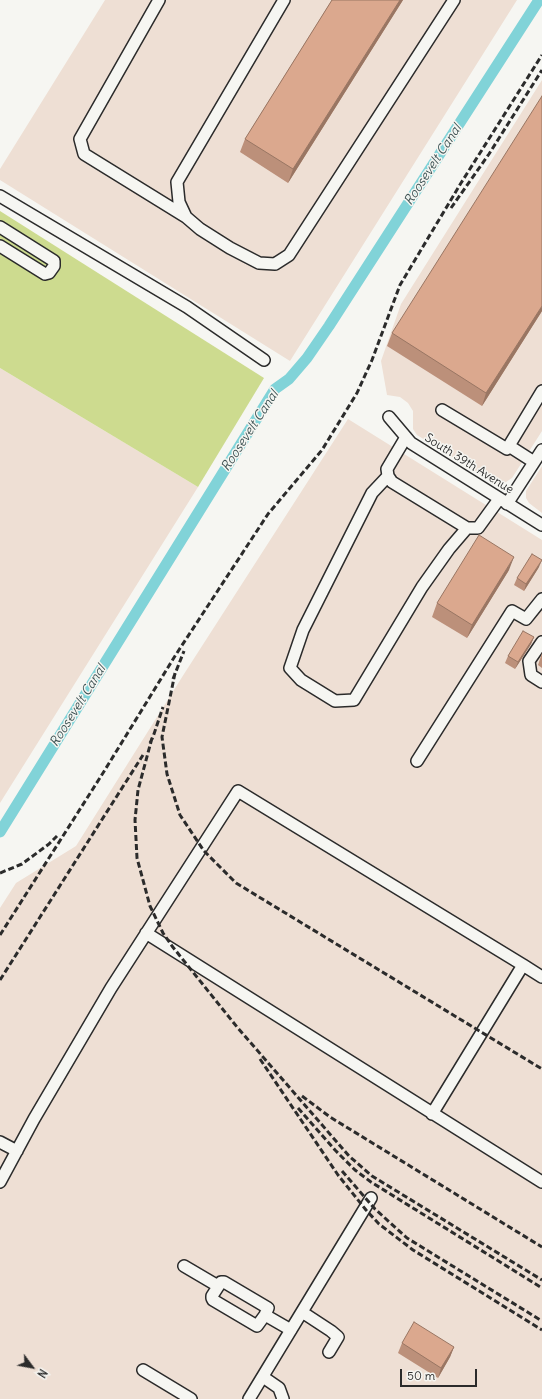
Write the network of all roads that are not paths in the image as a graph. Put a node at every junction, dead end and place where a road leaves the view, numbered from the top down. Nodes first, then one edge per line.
1 (159, 0) edge
2 (284, 0) edge
3 (454, 0) edge
4 (0, 196) edge
5 (186, 217) junction
6 (0, 227) edge
7 (0, 246) edge
8 (264, 360) dead end
9 (542, 391) edge
10 (442, 410) dead end
11 (389, 417) dead end
12 (406, 437) junction
13 (509, 446) junction
14 (542, 450) edge
15 (534, 462) junction
16 (388, 476) junction
17 (503, 501) junction
18 (542, 525) edge
19 (467, 528) junction
20 (542, 599) edge
21 (542, 642) edge
22 (542, 682) edge
23 (417, 761) dead end
24 (146, 933) junction
25 (523, 965) junction
26 (542, 977) edge
27 (432, 1114) junction
28 (0, 1142) edge
29 (17, 1151) junction
30 (0, 1182) edge
31 (542, 1182) edge
32 (371, 1198) dead end
33 (184, 1266) dead end
34 (218, 1286) junction
35 (302, 1312) junction
36 (265, 1315) junction
37 (291, 1330) junction
38 (329, 1352) dead end
39 (143, 1370) dead end
40 (263, 1377) junction
41 (191, 1399) edge
42 (249, 1399) edge
43 (283, 1399) edge

1 - 5 street
2 - 5 street
3 - 5 street
4 - 8 street
6 - 7 street
9 - 13 street
10 - 13 street
11 - 12 street, South 39th Avenue
12 - 16 street
12 - 17 street, South 39th Avenue
13 - 15 street
14 - 15 street
15 - 17 street
16 - 19 street
16 - 19 street
17 - 18 street, South 39th Avenue
17 - 19 street
20 - 23 street
21 - 22 street
24 - 25 street
24 - 27 street
24 - 29 street
25 - 26 street
25 - 27 street
27 - 31 street
28 - 29 street
29 - 30 street
32 - 35 street
33 - 34 street
34 - 36 street
34 - 36 street
35 - 37 street
35 - 38 street
36 - 37 street
37 - 40 street
39 - 41 street
40 - 42 street
40 - 43 street

